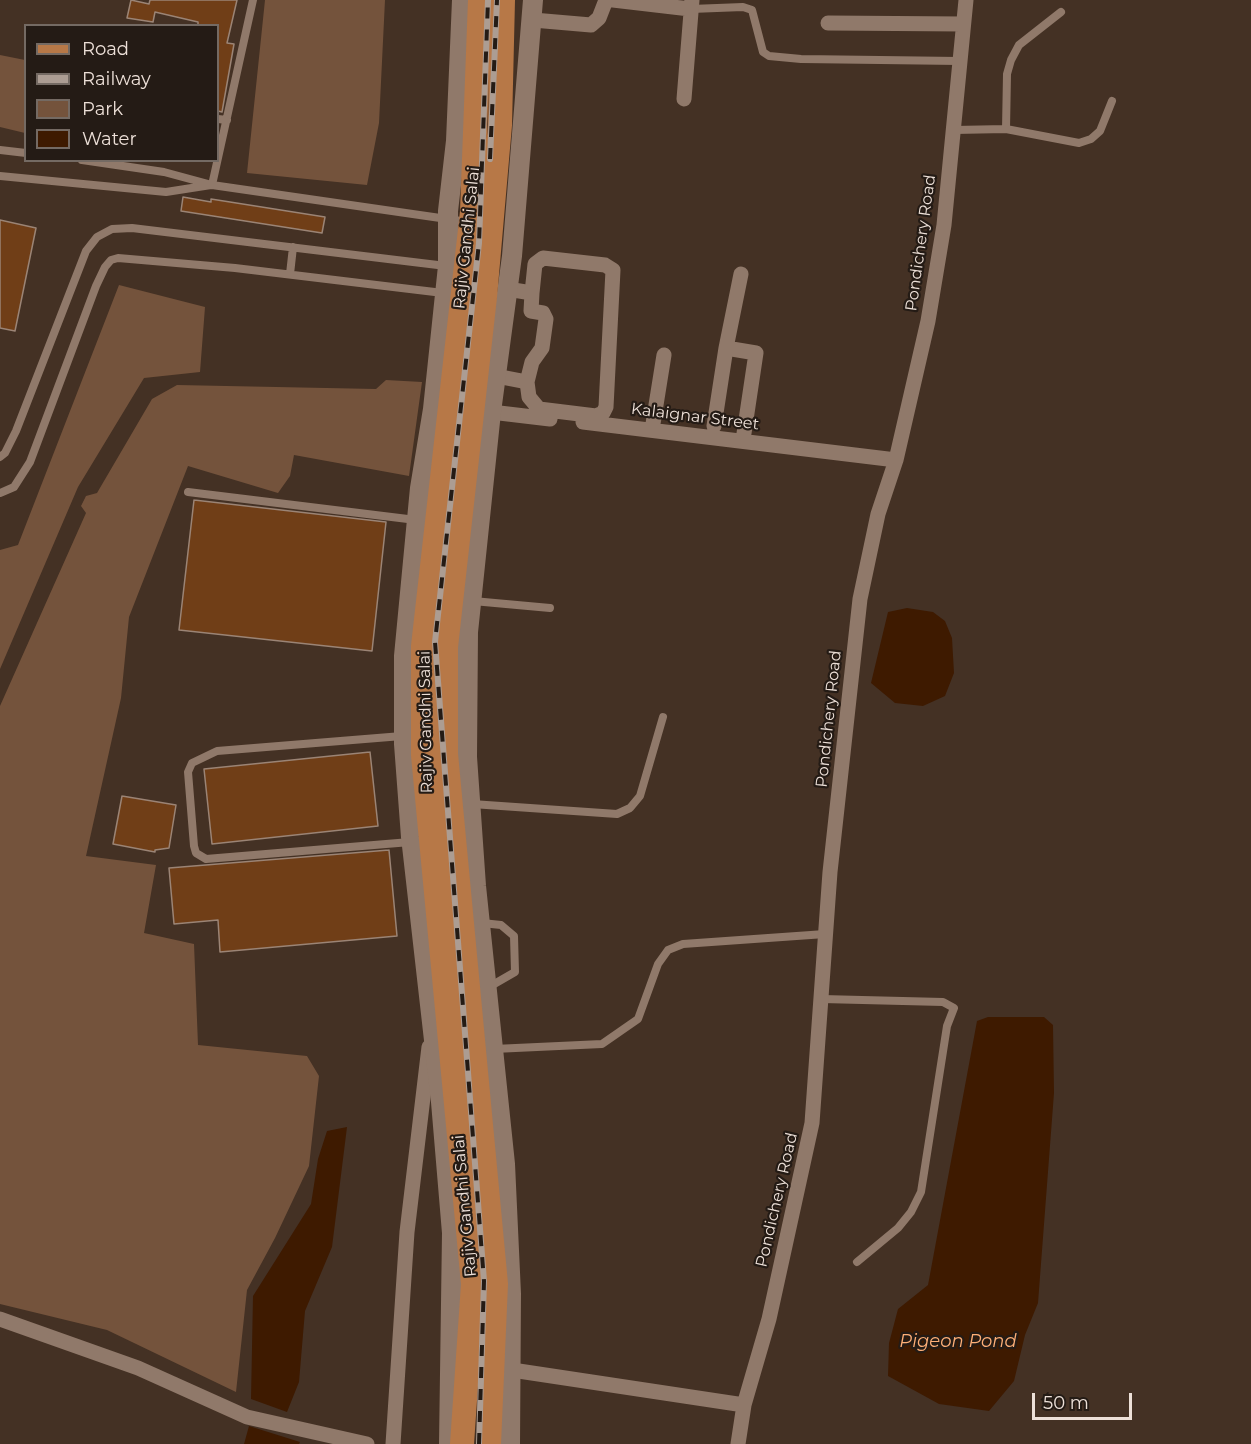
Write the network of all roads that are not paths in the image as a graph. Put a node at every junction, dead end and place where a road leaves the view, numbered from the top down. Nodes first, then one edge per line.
1 (253, 0) edge
2 (462, 0) edge
3 (480, 0) edge
4 (503, 0) edge
5 (532, 0) edge
6 (606, 0) edge
7 (614, 0) edge
8 (966, 0) edge
9 (691, 4) edge
10 (1061, 12) dead end
11 (533, 20) junction
12 (828, 23) dead end
13 (963, 24) junction
14 (959, 61) junction
15 (684, 99) dead end
16 (1112, 101) dead end
17 (219, 118) edge
18 (227, 120) junction
19 (1006, 129) junction
20 (954, 130) junction
21 (0, 150) edge
22 (24, 153) edge
23 (219, 155) edge
24 (110, 162) edge
25 (217, 162) edge
26 (138, 164) edge
27 (0, 176) edge
28 (212, 185) junction
29 (460, 221) junction
30 (293, 247) junction
31 (467, 268) junction
32 (290, 274) junction
33 (741, 274) dead end
34 (507, 290) junction
35 (532, 293) junction
36 (464, 295) junction
37 (726, 348) junction
38 (467, 352) junction
39 (664, 355) dead end
40 (495, 376) junction
41 (527, 382) junction
42 (491, 412) junction
43 (714, 426) dead end
44 (652, 430) junction
45 (743, 440) junction
46 (0, 457) edge
47 (896, 460) junction
48 (188, 492) dead end
49 (0, 493) edge
50 (417, 520) junction
51 (471, 601) junction
52 (550, 608) dead end
53 (663, 717) dead end
54 (404, 736) junction
55 (470, 803) junction
56 (411, 842) junction
57 (480, 923) junction
58 (825, 934) junction
59 (487, 988) junction
60 (822, 999) junction
61 (432, 1023) junction
62 (494, 1049) junction
63 (450, 1122) junction
64 (856, 1262) dead end
65 (0, 1319) edge
66 (512, 1370) junction
67 (744, 1405) junction
68 (367, 1444) edge
69 (393, 1444) edge
70 (449, 1444) edge
71 (462, 1444) edge
72 (489, 1444) edge
73 (510, 1444) edge
74 (738, 1444) edge

1 - 18 lane
2 - 29 street
3 - 29 main road, Rajiv Gandhi Salai
4 - 31 main road, Rajiv Gandhi Salai
5 - 11 street
6 - 11 street
7 - 9 street
8 - 13 street, Pondichery Road
9 - 14 lane
9 - 15 street
10 - 19 lane
11 - 34 street
12 - 13 street
13 - 14 street, Pondichery Road
14 - 20 street, Pondichery Road
16 - 19 lane
17 - 18 lane
18 - 23 lane
19 - 20 lane
20 - 47 street, Pondichery Road
21 - 22 lane
24 - 26 lane
25 - 28 lane
26 - 28 lane
27 - 28 lane
28 - 29 lane
29 - 31 main road, Rajiv Gandhi Salai
30 - 31 lane
30 - 32 lane
30 - 46 lane
31 - 36 main road, Rajiv Gandhi Salai
31 - 36 street
32 - 36 lane
32 - 49 lane
33 - 37 street
34 - 35 street
34 - 40 street
35 - 41 street
35 - 41 street
36 - 38 main road, Rajiv Gandhi Salai
36 - 50 street
37 - 43 street
37 - 45 street
38 - 63 main road, Rajiv Gandhi Salai
38 - 72 main road, Rajiv Gandhi Salai
39 - 44 street
40 - 41 street
40 - 42 street
42 - 44 street, Kalaignar Street
42 - 51 street
44 - 45 street, Kalaignar Street
45 - 47 street, Kalaignar Street
47 - 58 street, Pondichery Road
48 - 50 lane
50 - 54 street
51 - 52 lane
51 - 55 street
53 - 55 lane
54 - 56 street
54 - 56 lane
55 - 57 street
56 - 61 street
57 - 59 street
57 - 59 lane
58 - 60 street, Pondichery Road
58 - 62 lane
59 - 62 street
60 - 64 lane
60 - 67 street, Pondichery Road
61 - 63 street
61 - 69 street
62 - 66 street
63 - 70 street
63 - 71 main road, Rajiv Gandhi Salai
65 - 68 street
66 - 67 street
66 - 73 street
67 - 74 street, Pondichery Road

